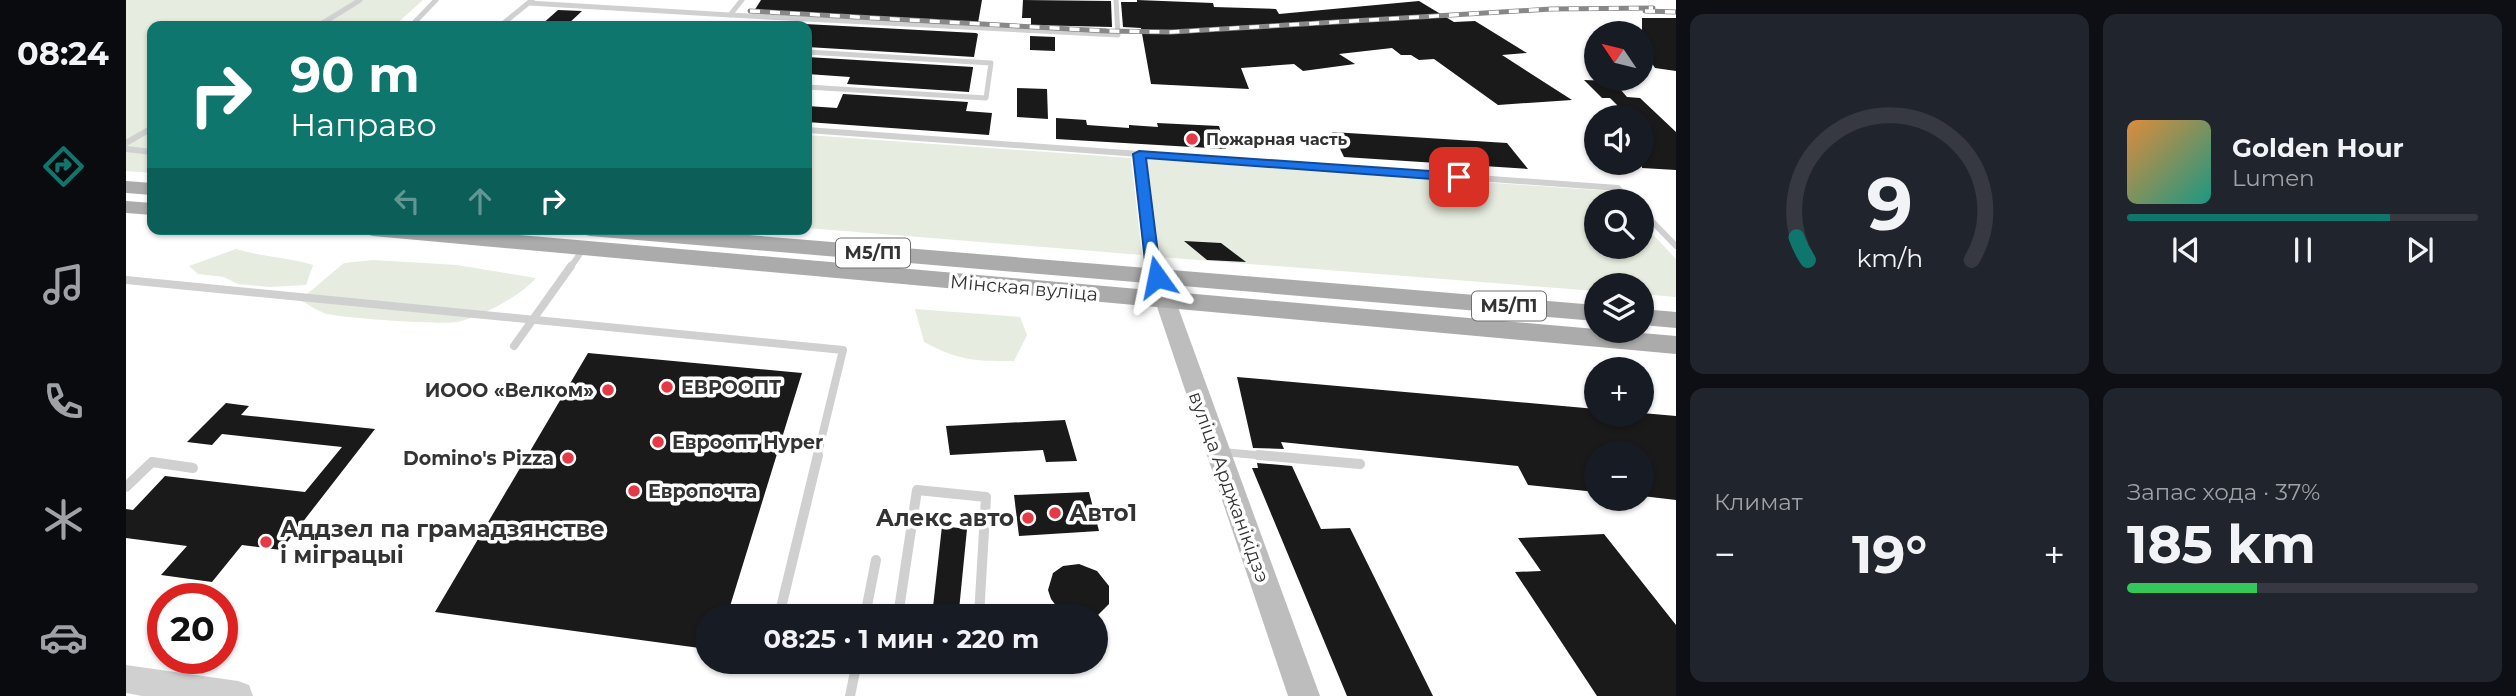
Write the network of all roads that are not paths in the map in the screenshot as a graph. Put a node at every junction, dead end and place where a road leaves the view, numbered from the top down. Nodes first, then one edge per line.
1 (360, 0) edge
2 (436, 0) edge
3 (742, 0) edge
4 (1116, 0) edge
5 (530, 1) edge
6 (730, 15) junction
7 (326, 21) edge
8 (416, 21) edge
9 (505, 21) edge
10 (812, 52) edge
11 (812, 87) edge
12 (812, 130) edge
13 (147, 131) edge
14 (126, 143) edge
15 (126, 149) edge
16 (147, 151) edge
17 (1139, 154) junction
18 (126, 187) edge
19 (147, 189) edge
20 (1619, 189) edge
21 (126, 206) edge
22 (147, 208) edge
23 (1654, 223) edge
24 (598, 235) edge
25 (1676, 246) edge
26 (126, 281) edge
27 (1160, 289) junction
28 (1584, 312) edge
29 (1654, 318) edge
30 (532, 320) junction
31 (1676, 320) edge
32 (1676, 345) edge
33 (514, 346) dead end
34 (1216, 451) junction
35 (1360, 464) dead end
36 (193, 468) dead end
37 (126, 487) edge
38 (876, 560) dead end
39 (782, 604) edge
40 (867, 604) edge
41 (900, 604) edge
42 (980, 604) edge
43 (855, 674) edge
44 (126, 679) edge
45 (238, 696) edge
46 (850, 696) edge
47 (1304, 696) edge

1 - 7 lane
2 - 8 lane
3 - 6 lane
4 - 6 lane
5 - 6 lane
5 - 9 lane
10 - 11 lane
12 - 17 lane
13 - 14 lane
15 - 16 lane
17 - 20 lane
17 - 27 lane
18 - 19 main road
21 - 22 main road
23 - 25 lane
24 - 27 main road, Мінская вуліца / М5/П1
24 - 30 lane
26 - 30 lane
27 - 28 main road, Мінская вуліца / М5/П1
27 - 32 main road, Мінская вуліца / М5/П1
27 - 34 main road, вуліца Арджанікідзэ
29 - 31 main road
30 - 33 lane
30 - 39 lane
34 - 35 lane
34 - 47 main road, вуліца Арджанікідзэ
36 - 37 lane
38 - 40 lane
41 - 42 lane
43 - 46 lane
44 - 45 street

